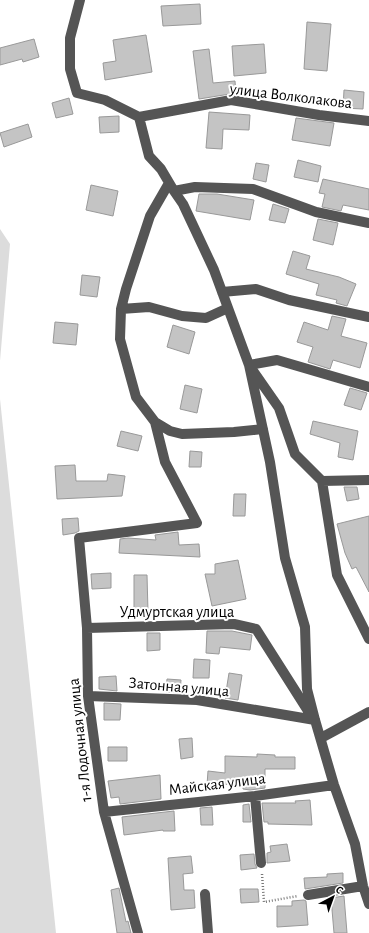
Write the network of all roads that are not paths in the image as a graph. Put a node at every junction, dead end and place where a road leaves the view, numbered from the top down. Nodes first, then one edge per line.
1 (80, 0) edge
2 (139, 117) junction
3 (369, 121) edge
4 (171, 187) junction
5 (369, 223) edge
6 (222, 292) junction
7 (228, 308) junction
8 (121, 309) junction
9 (369, 317) edge
10 (249, 365) junction
11 (369, 387) edge
12 (155, 422) junction
13 (263, 429) junction
14 (369, 480) edge
15 (322, 481) junction
16 (87, 628) junction
17 (369, 639) edge
18 (88, 696) junction
19 (369, 712) edge
20 (314, 720) junction
21 (320, 738) junction
22 (334, 785) junction
23 (256, 796) junction
24 (104, 812) junction
25 (261, 863) road end
26 (364, 886) junction
27 (205, 894) dead end
28 (308, 895) road end
29 (369, 904) edge
30 (138, 933) edge
31 (208, 933) edge

1 - 2 street
2 - 3 street, улица Волколакова
2 - 4 street
4 - 5 street
4 - 6 street
4 - 8 street
6 - 7 street
6 - 9 street
7 - 8 street
7 - 10 street
8 - 12 street
10 - 11 street
10 - 13 street
10 - 15 street
12 - 13 street
12 - 16 street, 1-я Лодочная улица
13 - 20 street
14 - 15 street
15 - 17 street
16 - 18 street, 1-я Лодочная улица
16 - 20 street, Удмуртская улица
18 - 20 street, Затонная улица
18 - 24 street, 1-я Лодочная улица
19 - 21 street
20 - 21 street
21 - 22 street
22 - 23 street, Майская улица
22 - 26 street
23 - 24 street, Майская улица
23 - 25 street
24 - 30 street, 1-я Лодочная улица
26 - 28 street
26 - 29 street
27 - 31 street

